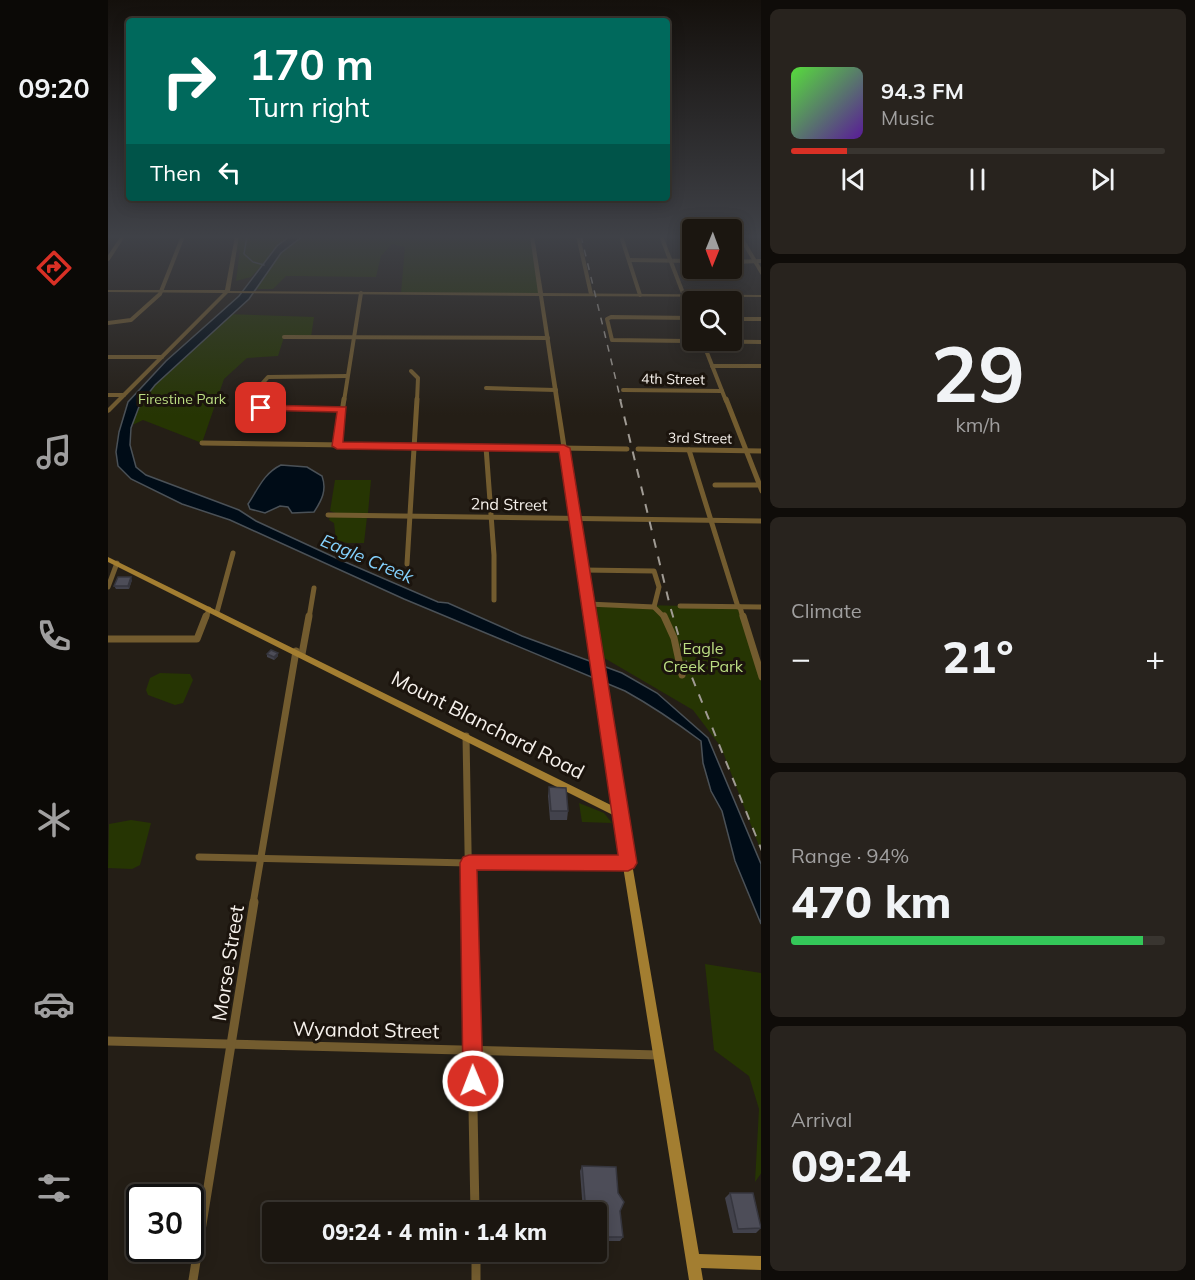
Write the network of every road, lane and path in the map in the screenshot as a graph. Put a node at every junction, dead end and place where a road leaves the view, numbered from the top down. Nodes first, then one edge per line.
1 (157, 296) edge
2 (222, 296) edge
3 (361, 296) edge
4 (541, 296) edge
5 (742, 296) edge
6 (761, 296) edge
7 (682, 319) edge
8 (742, 319) edge
9 (761, 319) edge
10 (108, 323) edge
11 (284, 337) dead end
12 (354, 337) junction
13 (548, 339) junction
14 (682, 341) edge
15 (742, 342) edge
16 (761, 342) edge
17 (706, 351) edge
18 (108, 357) edge
19 (162, 357) junction
20 (712, 366) junction
21 (761, 366) edge
22 (411, 371) dead end
23 (347, 376) junction
24 (486, 388) dead end
25 (556, 390) junction
26 (623, 390) dead end
27 (722, 391) junction
28 (108, 395) edge
29 (124, 395) junction
30 (342, 409) junction
31 (108, 411) edge
32 (202, 443) dead end
33 (337, 446) junction
34 (412, 446) junction
35 (486, 447) junction
36 (564, 448) junction
37 (627, 449) dead end
38 (638, 449) dead end
39 (689, 450) junction
40 (745, 451) junction
41 (761, 451) edge
42 (715, 485) dead end
43 (761, 487) edge
44 (328, 515) dead end
45 (409, 516) junction
46 (490, 516) junction
47 (575, 518) junction
48 (711, 520) junction
49 (761, 521) edge
50 (233, 553) dead end
51 (108, 558) edge
52 (117, 563) junction
53 (406, 564) dead end
54 (583, 570) junction
55 (108, 587) edge
56 (314, 588) dead end
57 (494, 600) dead end
58 (588, 604) junction
59 (680, 606) dead end
60 (654, 607) junction
61 (739, 607) junction
62 (761, 608) edge
63 (213, 610) junction
64 (108, 639) edge
65 (299, 653) junction
66 (761, 674) edge
67 (682, 675) dead end
68 (466, 736) junction
69 (620, 814) junction
70 (199, 857) dead end
71 (261, 860) junction
72 (469, 863) junction
73 (628, 863) junction
74 (108, 1041) edge
75 (232, 1045) junction
76 (473, 1050) junction
77 (660, 1054) junction
78 (476, 1202) edge
79 (693, 1261) junction
80 (476, 1262) edge
81 (761, 1263) edge
82 (193, 1280) edge
83 (476, 1280) edge
84 (696, 1280) edge

1 - 10 street
2 - 19 street
3 - 12 street
4 - 13 street
5 - 6 street
7 - 14 street
8 - 9 street
11 - 12 street
12 - 13 street
12 - 23 street
13 - 25 street
15 - 16 street
17 - 20 street
18 - 19 street
19 - 29 street
20 - 21 street
20 - 27 street
22 - 34 street
23 - 30 street
23 - 30 street
24 - 25 street
25 - 36 street
26 - 27 street, 4th Street
27 - 40 street
28 - 29 street
29 - 31 street
30 - 33 street
32 - 33 street
33 - 34 street
34 - 35 street
34 - 45 street
35 - 36 street
35 - 46 street
36 - 37 street
36 - 47 street
38 - 39 street, 3rd Street
39 - 40 street, 3rd Street
39 - 48 street
40 - 41 street, 3rd Street
40 - 43 street
42 - 43 street
44 - 45 street, 2nd Street
45 - 46 street, 2nd Street
45 - 53 street
46 - 47 street, 2nd Street
46 - 57 street
47 - 48 street, 2nd Street
47 - 54 street
48 - 49 street, 2nd Street
48 - 61 street
50 - 63 street
51 - 52 main road, Mount Blanchard Road
52 - 55 street
52 - 63 main road, Mount Blanchard Road
54 - 58 street
54 - 60 street
56 - 65 street, Morse Street
58 - 60 street
58 - 69 street
59 - 61 street
60 - 67 street
61 - 62 street
61 - 66 street
63 - 64 street
63 - 65 main road, Mount Blanchard Road
65 - 68 main road, Mount Blanchard Road
65 - 71 street, Morse Street
68 - 69 main road, Mount Blanchard Road
68 - 72 street
69 - 73 main road
70 - 71 street
71 - 72 street
71 - 75 street, Morse Street
72 - 73 street
72 - 76 street
73 - 77 main road
74 - 75 street, Wyandot Street
75 - 76 street, Wyandot Street
75 - 82 street, Morse Street
76 - 77 street, Wyandot Street
76 - 78 street
77 - 79 main road
79 - 81 main road
79 - 84 main road
80 - 83 street

